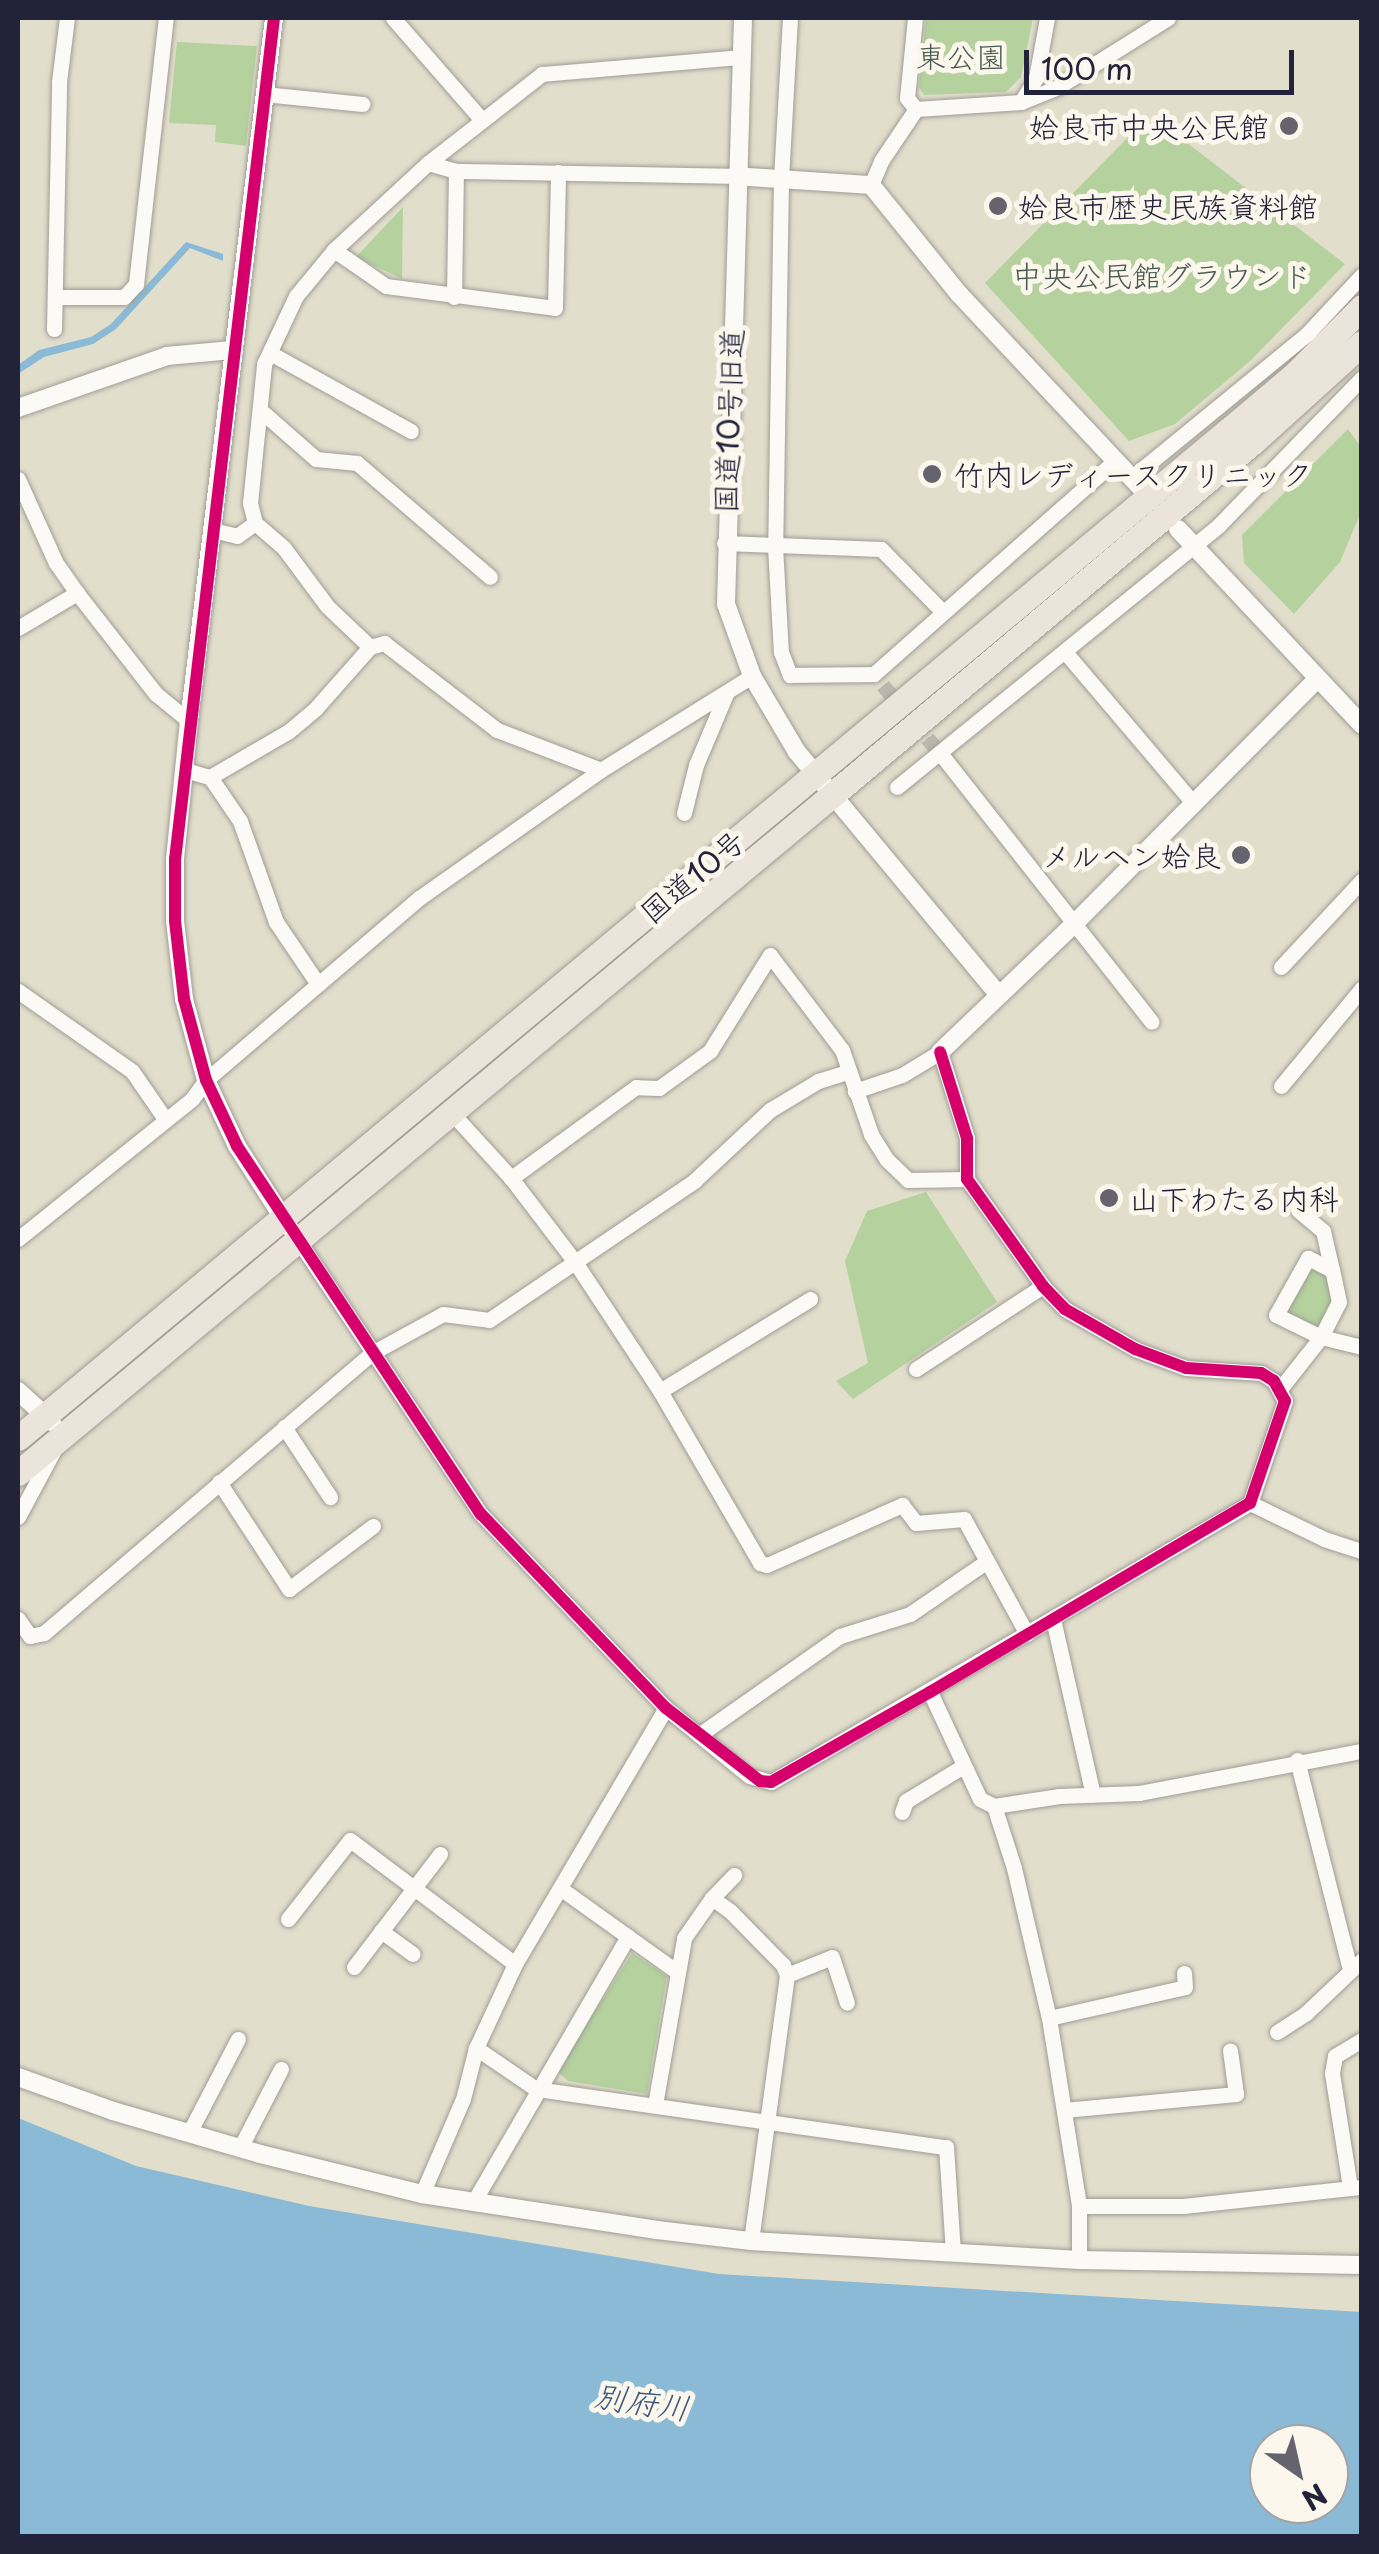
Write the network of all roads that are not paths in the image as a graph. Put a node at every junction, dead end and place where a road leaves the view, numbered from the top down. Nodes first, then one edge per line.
1 (68, 18) edge
2 (166, 18) edge
3 (274, 18) edge
4 (393, 18) edge
5 (742, 18) edge
6 (790, 18) edge
7 (915, 18) edge
8 (1047, 18) edge
9 (1168, 18) edge
10 (740, 57) junction
11 (264, 94) junction
12 (1022, 102) junction
13 (362, 104) dead end
14 (916, 109) junction
15 (482, 120) junction
16 (428, 164) junction
17 (456, 171) junction
18 (558, 172) junction
19 (735, 176) junction
20 (781, 178) junction
21 (870, 185) junction
22 (334, 250) junction
23 (1362, 275) edge
24 (55, 297) junction
25 (454, 297) junction
26 (1362, 307) edge
27 (54, 329) dead end
28 (1362, 343) edge
29 (232, 350) junction
30 (270, 353) junction
31 (1362, 378) edge
32 (18, 408) edge
33 (260, 410) junction
34 (411, 431) dead end
35 (1115, 461) junction
36 (18, 479) edge
37 (1135, 482) joint
38 (255, 523) junction
39 (1178, 529) dead end
40 (212, 530) junction
41 (724, 543) junction
42 (775, 546) junction
43 (1195, 547) junction
44 (490, 577) dead end
45 (77, 593) junction
46 (943, 612) junction
47 (18, 628) edge
48 (370, 647) junction
49 (1066, 653) junction
50 (752, 676) junction
51 (1318, 679) junction
52 (726, 694) junction
53 (188, 721) junction
54 (1362, 726) edge
55 (940, 753) junction
56 (185, 770) junction
57 (601, 770) junction
58 (815, 774) junction
59 (210, 778) junction
60 (897, 787) dead end
61 (832, 795) junction
62 (1194, 804) junction
63 (684, 813) dead end
64 (1362, 880) edge
65 (1076, 922) junction
66 (1281, 966) dead end
67 (318, 984) junction
68 (1362, 988) edge
69 (18, 991) edge
70 (999, 995) junction
71 (1152, 1022) dead end
72 (940, 1052) junction
73 (848, 1072) junction
74 (206, 1080) junction
75 (1281, 1086) dead end
76 (855, 1091) junction
77 (451, 1112) junction
78 (165, 1118) junction
79 (510, 1178) junction
80 (966, 1179) junction
81 (1298, 1210) dead end
82 (281, 1215) junction
83 (18, 1239) edge
84 (298, 1240) junction
85 (575, 1262) junction
86 (1332, 1270) junction
87 (1042, 1286) junction
88 (810, 1299) dead end
89 (1321, 1337) junction
90 (1362, 1347) edge
91 (372, 1353) junction
92 (916, 1369) dead end
93 (1280, 1389) junction
94 (18, 1391) edge
95 (660, 1391) junction
96 (54, 1424) junction
97 (284, 1427) junction
98 (18, 1438) edge
99 (18, 1472) edge
100 (219, 1482) junction
101 (330, 1497) dead end
102 (1250, 1504) junction
103 (18, 1517) edge
104 (372, 1526) dead end
105 (1362, 1550) edge
106 (987, 1560) junction
107 (1053, 1619) junction
108 (18, 1620) edge
109 (1027, 1634) junction
110 (930, 1692) junction
111 (666, 1708) junction
112 (699, 1735) junction
113 (1362, 1751) edge
114 (1298, 1760) junction
115 (962, 1766) junction
116 (1093, 1795) junction
117 (994, 1806) junction
118 (902, 1812) dead end
119 (440, 1854) dead end
120 (734, 1875) dead end
121 (414, 1888) junction
122 (560, 1888) junction
123 (712, 1898) junction
124 (288, 1919) dead end
125 (381, 1931) junction
126 (628, 1936) junction
127 (412, 1954) dead end
128 (1356, 1963) edge
129 (515, 1964) junction
130 (354, 1967) dead end
131 (676, 1971) junction
132 (1184, 1973) dead end
133 (787, 1975) junction
134 (847, 2003) dead end
135 (1049, 2018) junction
136 (1276, 2032) dead end
137 (238, 2040) dead end
138 (1362, 2040) edge
139 (476, 2048) junction
140 (1230, 2050) dead end
141 (280, 2070) dead end
142 (18, 2077) edge
143 (536, 2088) junction
144 (655, 2105) junction
145 (1064, 2110) junction
146 (768, 2123) junction
147 (189, 2134) junction
148 (240, 2148) junction
149 (1356, 2187) edge
150 (422, 2194) junction
151 (474, 2201) junction
152 (1079, 2206) junction
153 (750, 2242) junction
154 (954, 2253) junction
155 (1080, 2260) junction
156 (1362, 2264) edge

1 - 24 street
2 - 24 street
3 - 11 street
4 - 15 street
5 - 10 street, 国道10号旧道
6 - 20 street
7 - 14 street
8 - 12 street
9 - 12 street
10 - 15 street
10 - 19 street, 国道10号旧道
11 - 13 street
11 - 29 street
12 - 14 street
14 - 21 street
15 - 16 street
16 - 17 street
16 - 22 street
17 - 18 street
17 - 25 street
18 - 19 street
18 - 25 street
19 - 20 street
19 - 41 street, 国道10号旧道
20 - 21 street
20 - 42 street
21 - 35 street
22 - 25 street
22 - 30 street
23 - 37 street
24 - 27 street
26 - 58 highway, 国道10号
28 - 61 highway, 国道10号
29 - 32 street
29 - 40 street
30 - 33 street
30 - 34 street
31 - 43 street
33 - 38 street
33 - 44 street
35 - 37 street
35 - 46 street
36 - 45 street
38 - 40 street
38 - 48 street
39 - 43 street
40 - 53 street
41 - 42 street
41 - 50 street, 国道10号旧道
42 - 46 street
42 - 46 street
43 - 49 street
43 - 51 street
45 - 47 street
45 - 53 street
48 - 57 street
48 - 59 street
49 - 55 street
49 - 62 street
50 - 52 street
50 - 58 street, 国道10号旧道
51 - 54 street
51 - 62 street
52 - 57 street
52 - 63 street
53 - 56 street
55 - 60 street
55 - 65 street
56 - 59 street
56 - 74 street
57 - 67 street
58 - 61 street, 国道10号旧道
58 - 82 highway, 国道10号
59 - 67 street
61 - 70 street, 国道10号旧道
61 - 77 highway, 国道10号
62 - 65 street
64 - 66 street
65 - 70 street
65 - 71 street
67 - 74 street
68 - 75 street
69 - 78 street
70 - 72 street
72 - 76 street
72 - 80 street
73 - 76 street
73 - 79 street
73 - 85 street
74 - 78 street
74 - 82 street
76 - 80 street
77 - 79 street
77 - 84 highway, 国道10号
78 - 83 street
79 - 85 street
80 - 87 street
81 - 86 street
82 - 84 street
82 - 96 highway, 国道10号
84 - 91 street
84 - 96 highway, 国道10号
85 - 91 street
85 - 95 street
86 - 89 street
86 - 89 street
87 - 92 street
87 - 93 street
88 - 95 street
89 - 90 street
89 - 93 street
91 - 97 street
91 - 111 street
93 - 102 street
94 - 96 street
95 - 106 street
96 - 98 highway, 国道10号
96 - 99 highway, 国道10号
96 - 103 street
97 - 100 street
97 - 101 street
100 - 104 street
100 - 108 street
102 - 105 street
102 - 107 street
106 - 109 street
106 - 112 street
107 - 109 street
107 - 116 street
109 - 110 street
110 - 112 street
110 - 115 street
111 - 112 street
111 - 122 street
113 - 114 street
114 - 116 street
114 - 128 street
115 - 117 street
115 - 118 street
116 - 117 street
117 - 135 street
119 - 121 street
120 - 123 street
121 - 124 street
121 - 125 street
121 - 129 street
122 - 126 street
122 - 129 street
123 - 131 street
123 - 133 street
125 - 127 street
125 - 130 street
126 - 131 street
126 - 143 street
128 - 136 street
129 - 139 street
131 - 144 street
132 - 135 street
133 - 134 street
133 - 146 street
135 - 145 street
137 - 147 street
138 - 149 street
139 - 143 street
139 - 150 street
140 - 145 street
141 - 148 street
142 - 147 street
143 - 144 street
143 - 151 street
144 - 146 street
145 - 152 street
146 - 153 street
146 - 154 street
147 - 148 street
148 - 150 street
149 - 152 street
150 - 151 street
151 - 153 street
152 - 155 street
153 - 154 street
154 - 155 street
155 - 156 street

